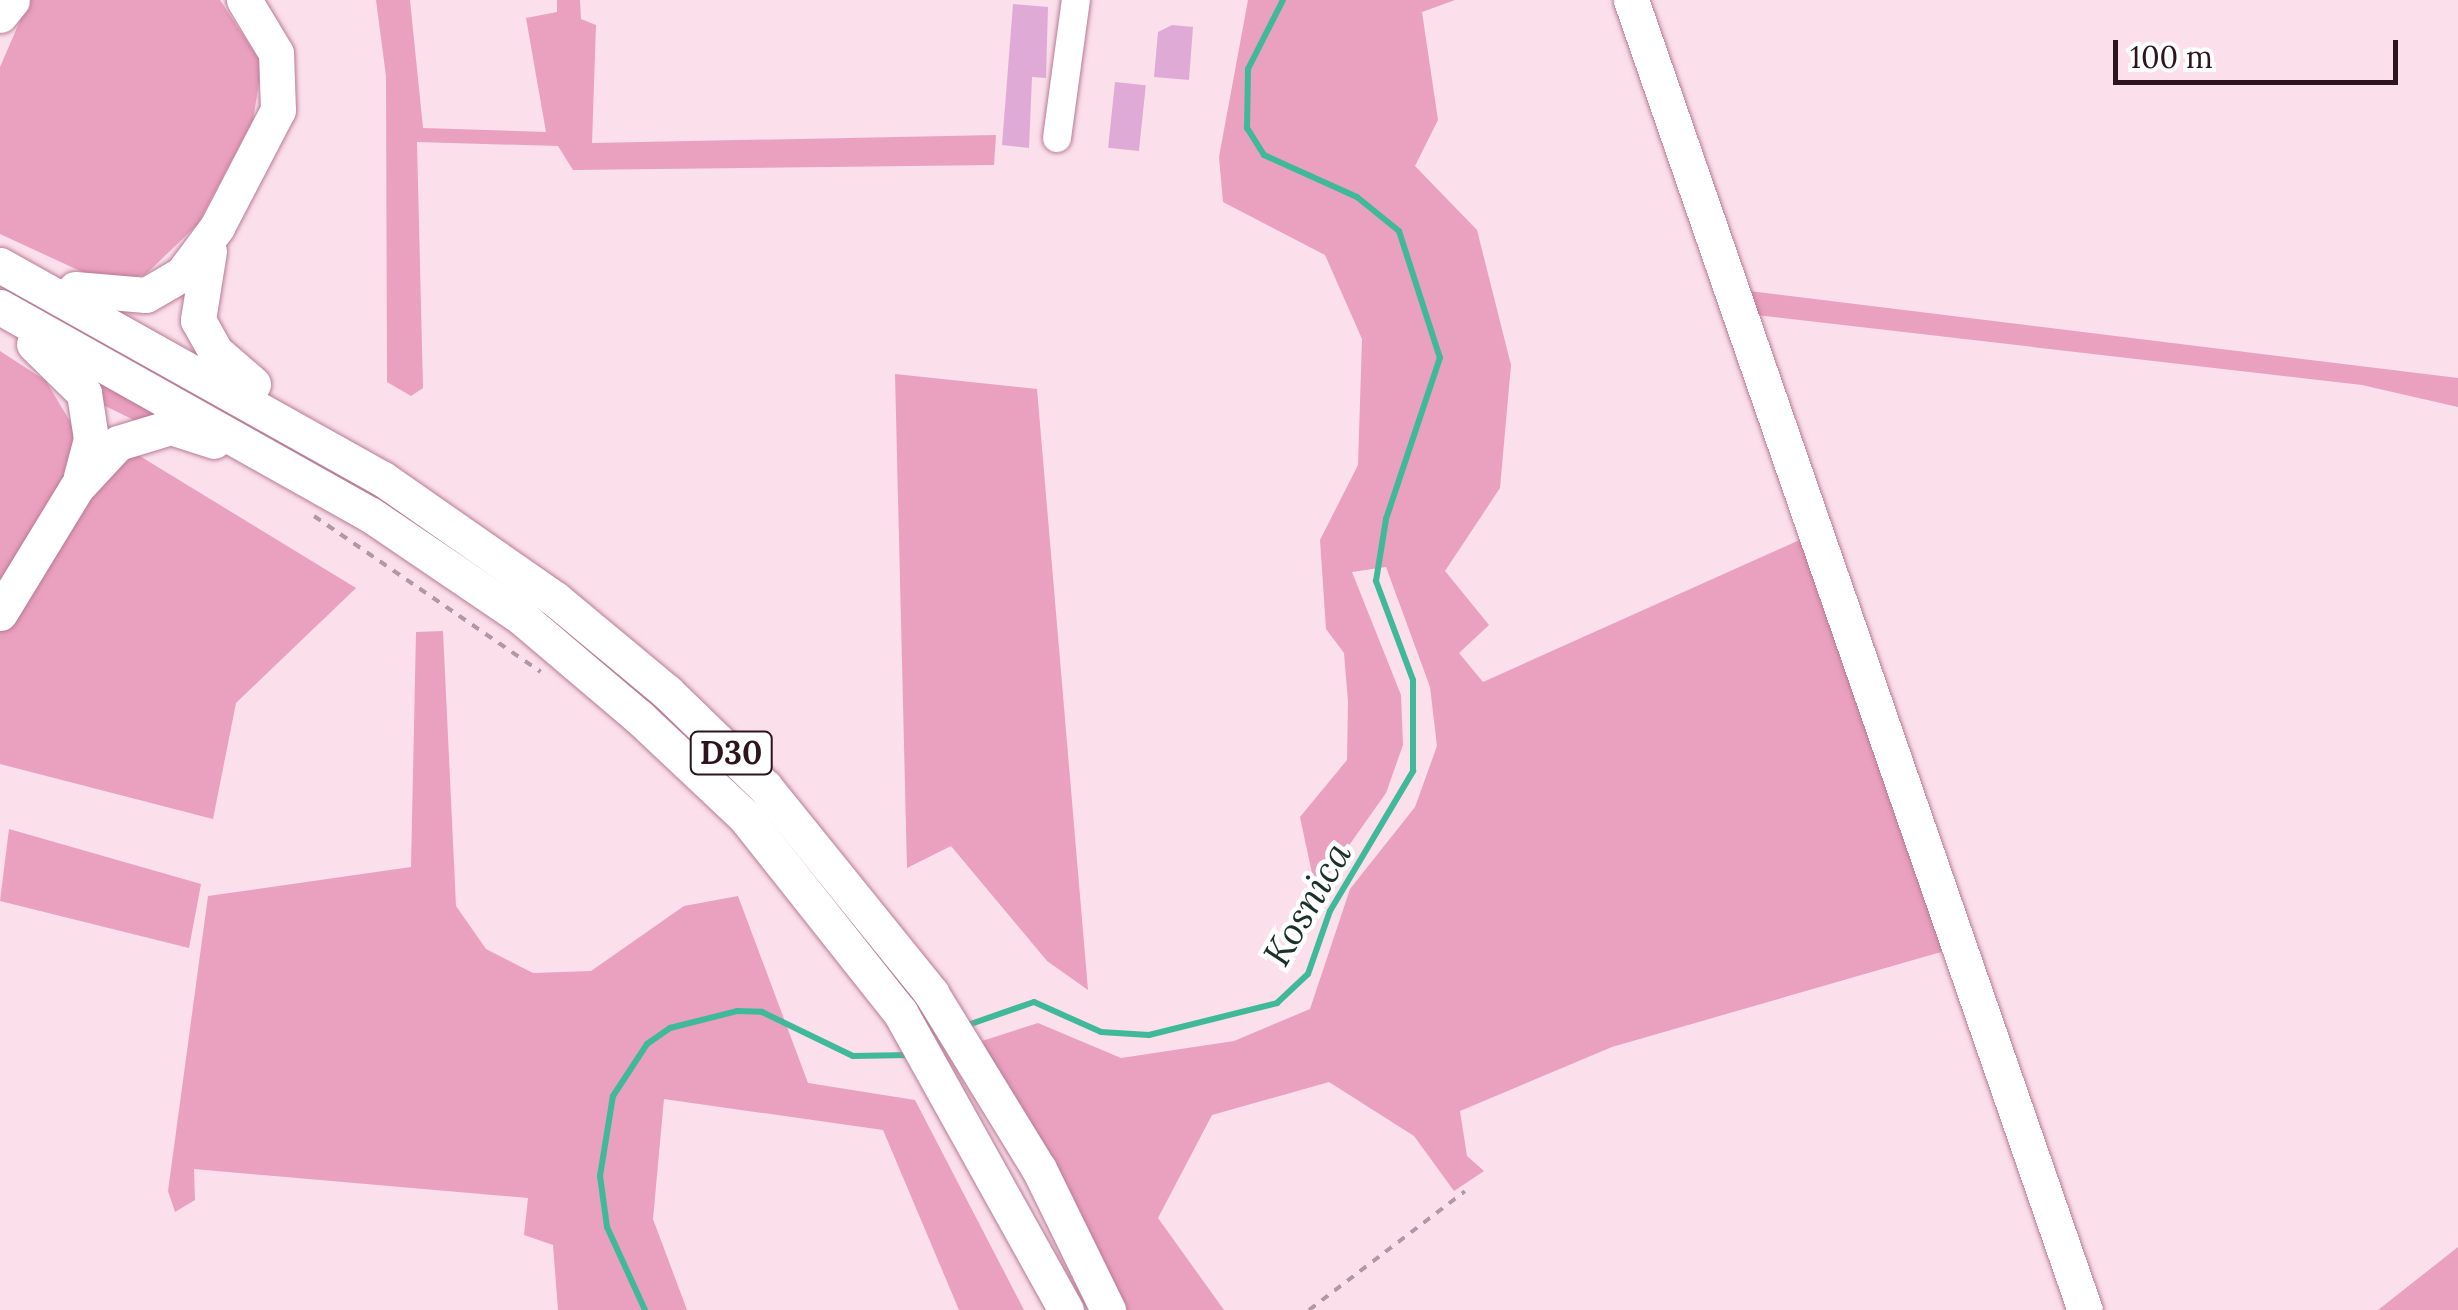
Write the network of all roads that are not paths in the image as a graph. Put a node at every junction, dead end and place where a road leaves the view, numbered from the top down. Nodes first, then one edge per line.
1 (8, 0) edge
2 (244, 0) edge
3 (1076, 0) edge
4 (1631, 0) edge
5 (0, 13) edge
6 (1057, 138) dead end
7 (217, 227) junction
8 (0, 263) edge
9 (0, 306) edge
10 (0, 317) edge
11 (317, 441) junction
12 (290, 467) junction
13 (77, 488) junction
14 (0, 614) edge
15 (1066, 1310) edge
16 (1108, 1310) edge
17 (2085, 1310) edge

1 - 5 main road
2 - 7 main road
3 - 6 street
4 - 17 main road
7 - 8 main road
7 - 11 main road
8 - 11 main road, D30
9 - 12 main road, D30
10 - 13 main road
11 - 16 main road, D30
12 - 13 main road
12 - 15 main road, D30
13 - 14 main road

